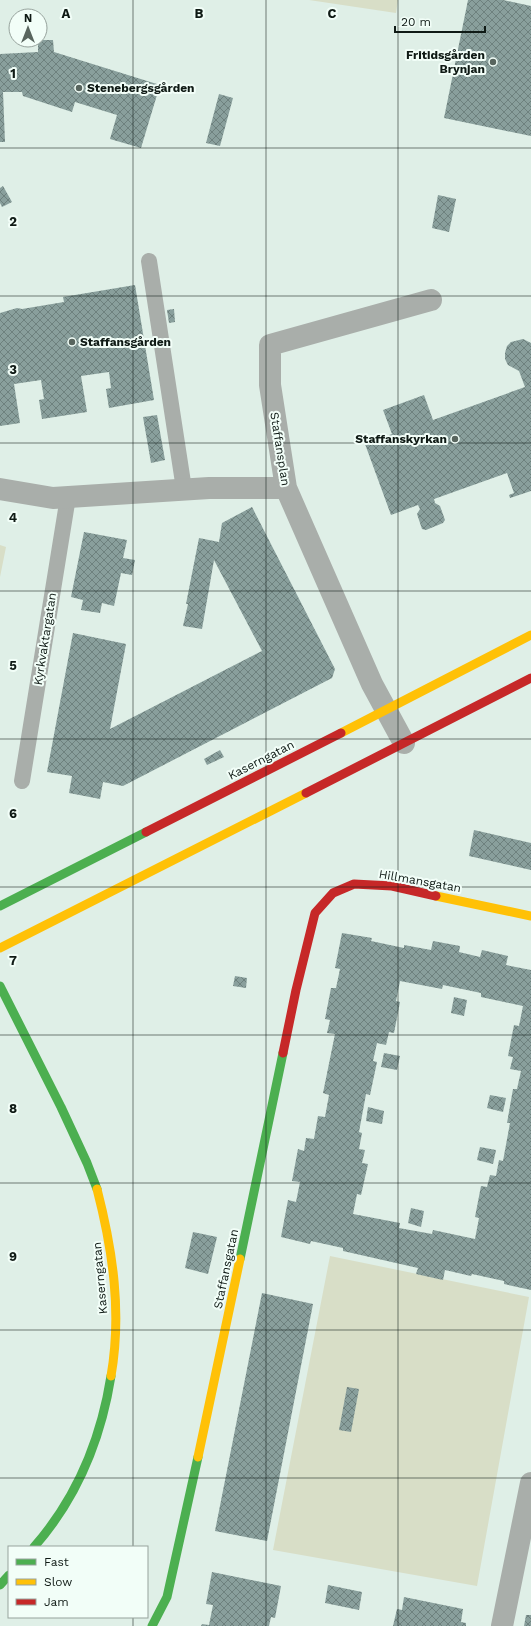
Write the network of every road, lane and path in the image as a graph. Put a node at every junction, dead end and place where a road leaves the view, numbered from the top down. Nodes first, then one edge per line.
1 (149, 261) dead end
2 (431, 300) dead end
3 (286, 488) junction
4 (0, 489) edge
5 (184, 489) junction
6 (68, 497) junction
7 (531, 635) edge
8 (531, 678) edge
9 (386, 710) junction
10 (404, 743) junction
11 (22, 781) dead end
12 (0, 906) edge
13 (315, 913) joint
14 (531, 916) edge
15 (0, 948) edge
16 (0, 986) edge
17 (531, 1483) edge
18 (35, 1546) edge
19 (8, 1576) edge
20 (0, 1585) edge
21 (152, 1626) edge
22 (502, 1626) edge

1 - 5 lane
2 - 3 street, Staffansplan
3 - 5 street
3 - 9 street, Staffansplan
4 - 6 street
5 - 6 street
6 - 11 lane, Kyrkvaktargatan
7 - 9 street, Kaserngatan
8 - 10 street
9 - 10 street, Staffansplan
9 - 12 street, Kaserngatan
10 - 15 street
13 - 14 street, Hillmansgatan
13 - 21 street, Staffansgatan
16 - 18 street, Kaserngatan
17 - 22 street
19 - 20 street

